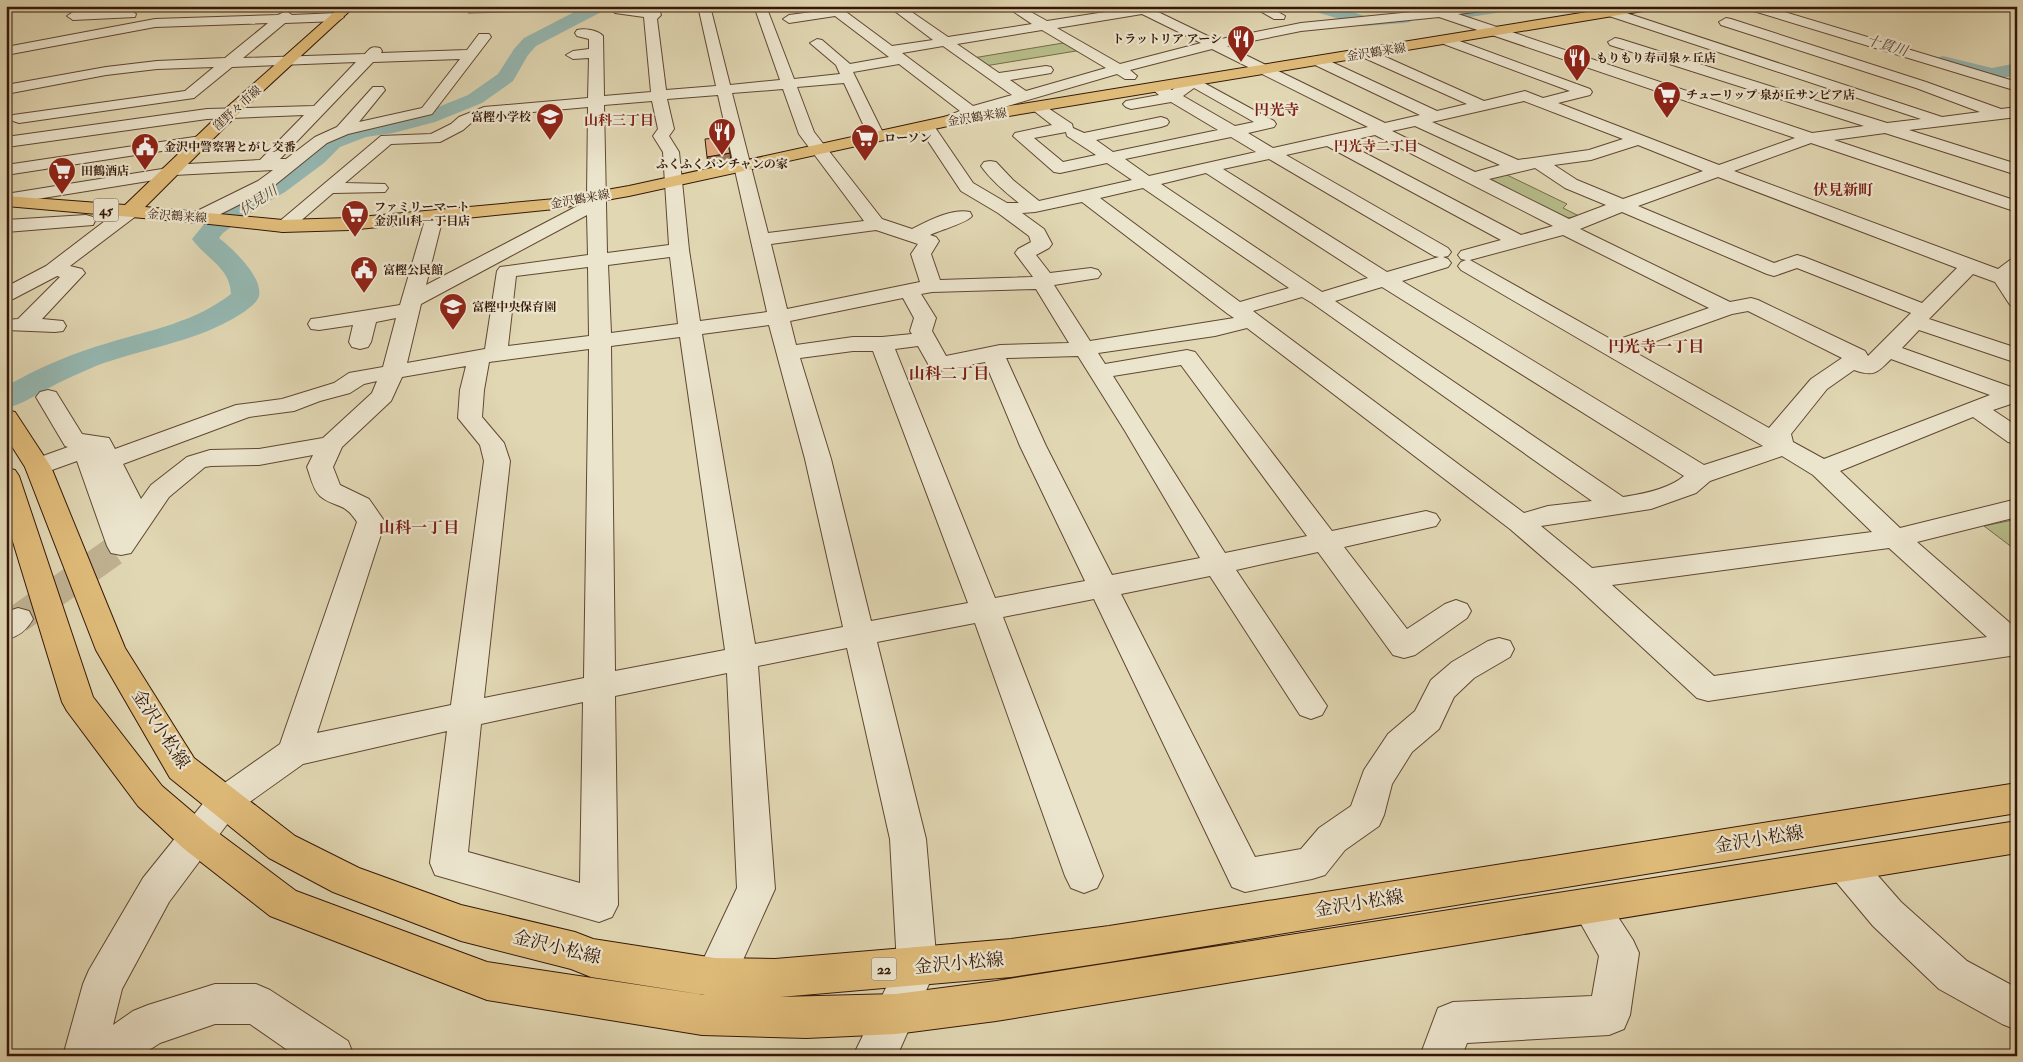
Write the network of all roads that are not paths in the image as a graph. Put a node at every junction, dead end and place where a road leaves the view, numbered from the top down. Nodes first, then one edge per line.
1 (236, 6) edge
2 (297, 6) edge
3 (704, 6) edge
4 (760, 6) edge
5 (894, 6) edge
6 (1011, 6) edge
7 (1163, 6) edge
8 (1258, 6) edge
9 (1420, 6) edge
10 (1491, 6) edge
11 (1649, 6) edge
12 (1750, 6) edge
13 (1139, 8) edge
14 (834, 9) edge
15 (343, 12) edge
16 (1438, 12) junction
17 (1610, 12) junction
18 (1776, 13) junction
19 (613, 14) edge
20 (1280, 16) dead end
21 (84, 17) dead end
22 (282, 18) junction
23 (789, 19) dead end
24 (216, 21) junction
25 (154, 23) junction
26 (970, 26) dead end
27 (1045, 26) junction
28 (857, 27) junction
29 (1698, 27) dead end
30 (840, 29) dead end
31 (931, 32) junction
32 (1494, 32) junction
33 (1670, 32) junction
34 (819, 36) dead end
35 (484, 37) dead end
36 (1446, 40) junction
37 (128, 41) dead end
38 (384, 42) dead end
39 (945, 42) junction
40 (1615, 42) junction
41 (1215, 45) junction
42 (1896, 50) junction
43 (6, 51) edge
44 (1365, 53) junction
45 (471, 54) junction
46 (118, 55) dead end
47 (987, 55) dead end
48 (1564, 55) junction
49 (368, 58) junction
50 (968, 58) junction
51 (898, 59) junction
52 (1842, 60) junction
53 (289, 61) junction
54 (931, 61) dead end
55 (1318, 61) junction
56 (229, 62) junction
57 (1046, 70) dead end
58 (1120, 70) junction
59 (1265, 70) junction
60 (106, 71) junction
61 (1788, 71) junction
62 (2017, 72) edge
63 (846, 74) junction
64 (996, 78) junction
65 (1634, 79) junction
66 (1990, 79) junction
67 (1193, 81) junction
68 (1736, 81) junction
69 (787, 84) junction
70 (1154, 87) junction
71 (2017, 88) edge
72 (532, 89) dead end
73 (6, 90) edge
74 (378, 90) dead end
75 (725, 90) junction
76 (1585, 92) junction
77 (1115, 94) junction
78 (659, 96) junction
79 (1173, 96) junction
80 (41, 100) junction
81 (6, 102) edge
82 (597, 102) junction
83 (1031, 102) junction
84 (1545, 102) junction
85 (1131, 104) junction
86 (1481, 106) junction
87 (531, 108) junction
88 (319, 110) junction
89 (971, 112) junction
90 (230, 113) junction
91 (1435, 116) junction
92 (2012, 116) edge
93 (19, 118) junction
94 (1418, 121) junction
95 (1161, 122) junction
96 (1944, 122) junction
97 (937, 124) junction
98 (1066, 127) junction
99 (1890, 129) junction
100 (343, 130) junction
101 (1381, 130) junction
102 (1233, 131) junction
103 (877, 137) junction
104 (1082, 138) junction
105 (1809, 138) junction
106 (1190, 140) junction
107 (1637, 140) junction
108 (201, 141) junction
109 (1330, 141) junction
110 (7, 142) edge
111 (818, 150) junction
112 (398, 154) dead end
113 (1272, 154) junction
114 (1110, 158) junction
115 (2017, 161) edge
116 (1538, 162) junction
117 (290, 163) junction
118 (371, 163) junction
119 (1998, 164) junction
120 (265, 165) junction
121 (742, 166) junction
122 (990, 166) dead end
123 (1516, 166) junction
124 (1209, 168) junction
125 (6, 170) edge
126 (1718, 170) junction
127 (2017, 170) edge
128 (169, 172) junction
129 (1473, 178) junction
130 (673, 181) junction
131 (1145, 182) junction
132 (328, 188) junction
133 (379, 188) dead end
134 (1085, 195) junction
135 (596, 197) junction
136 (6, 200) edge
137 (1621, 206) junction
138 (1035, 207) junction
139 (2017, 207) edge
140 (1004, 209) junction
141 (129, 212) junction
142 (964, 216) dead end
143 (434, 217) junction
144 (203, 218) junction
145 (86, 221) dead end
146 (875, 223) junction
147 (283, 226) junction
148 (8, 228) edge
149 (1567, 228) junction
150 (915, 235) junction
151 (761, 240) junction
152 (1518, 241) junction
153 (680, 250) junction
154 (1441, 257) junction
155 (597, 260) junction
156 (1468, 261) junction
157 (1970, 266) junction
158 (53, 270) junction
159 (2010, 271) edge
160 (1091, 274) dead end
161 (1384, 279) junction
162 (1044, 282) junction
163 (932, 286) junction
164 (909, 291) junction
165 (1312, 294) junction
166 (6, 295) edge
167 (2017, 302) edge
168 (410, 306) junction
169 (1726, 309) junction
170 (1242, 315) junction
171 (366, 317) junction
172 (779, 317) junction
173 (1921, 317) junction
174 (320, 324) dead end
175 (15, 325) edge
176 (55, 326) dead end
177 (690, 329) junction
178 (924, 339) junction
179 (360, 342) dead end
180 (600, 342) junction
181 (882, 344) junction
182 (1084, 349) junction
183 (1612, 349) junction
184 (1887, 350) junction
185 (788, 353) junction
186 (993, 354) junction
187 (487, 356) junction
188 (2017, 356) edge
189 (1851, 362) junction
190 (393, 372) junction
191 (1099, 372) junction
192 (2014, 394) edge
193 (48, 397) dead end
194 (1975, 408) junction
195 (6, 416) edge
196 (2017, 437) edge
197 (331, 444) junction
198 (1782, 448) junction
199 (110, 460) junction
200 (1822, 469) junction
201 (22, 472) edge
202 (1701, 475) junction
203 (1618, 506) junction
204 (2017, 508) edge
205 (1426, 520) dead end
206 (139, 523) junction
207 (1520, 523) junction
208 (14, 527) edge
209 (1895, 538) junction
210 (1326, 541) junction
211 (1218, 565) junction
212 (1586, 579) junction
213 (1102, 586) junction
214 (985, 609) junction
215 (1456, 611) dead end
216 (860, 634) junction
217 (2016, 645) edge
218 (1499, 649) dead end
219 (742, 656) junction
220 (599, 686) junction
221 (1311, 706) dead end
222 (466, 713) junction
223 (294, 752) junction
224 (2017, 798) edge
225 (225, 801) junction
226 (196, 837) junction
227 (2017, 837) edge
228 (1844, 865) junction
229 (1084, 876) dead end
230 (1590, 906) junction
231 (917, 966) junction
232 (715, 977) junction
233 (2017, 1010) edge
234 (896, 1014) junction
235 (84, 1056) edge
236 (103, 1056) edge
237 (333, 1056) edge
238 (874, 1056) edge
239 (1441, 1056) edge

1 - 24 street
2 - 22 street
3 - 75 street
4 - 69 street
5 - 31 street
6 - 27 street
7 - 13 street
8 - 20 street
9 - 16 street
10 - 16 street
11 - 17 main road, 金沢鶴来線 / 45
12 - 18 street
13 - 27 street
13 - 41 street
14 - 23 street
14 - 28 street
15 - 22 street
15 - 53 main road, 窪野々市線
16 - 32 street
16 - 41 street
17 - 32 main road, 金沢鶴来線 / 45
17 - 33 street
18 - 42 street
18 - 52 street
19 - 78 street
19 - 82 street
21 - 25 street
22 - 24 street
22 - 56 street
24 - 25 street
25 - 37 street
25 - 43 street
26 - 31 street
27 - 39 street
27 - 58 street
28 - 30 street
28 - 51 street
29 - 33 street
31 - 39 street
32 - 36 main road, 金沢鶴来線 / 45
32 - 48 street
33 - 40 street
33 - 61 street
34 - 63 street
35 - 45 street
36 - 44 main road, 金沢鶴来線 / 45
36 - 76 street
38 - 49 street
39 - 50 street
39 - 51 street
40 - 48 street
40 - 68 street
41 - 58 street
41 - 59 street
42 - 52 street
42 - 66 street
44 - 55 main road, 金沢鶴来線 / 45
44 - 86 street
45 - 49 street
45 - 100 street
46 - 60 street
47 - 50 street
48 - 65 street
49 - 53 street
49 - 88 street
50 - 64 street
51 - 54 street
51 - 63 street
51 - 89 street
52 - 61 street
52 - 92 street
53 - 56 street
53 - 90 main road, 窪野々市線
55 - 59 main road, 金沢鶴来線 / 45
55 - 91 street
56 - 60 street
56 - 93 street
57 - 64 street
58 - 70 street
58 - 83 street
59 - 67 main road, 金沢鶴来線 / 45
59 - 101 street
60 - 73 street
60 - 80 street
61 - 68 street
61 - 96 street
62 - 66 street
63 - 69 street
63 - 103 street
64 - 83 street
65 - 76 street
65 - 105 street
66 - 71 street
67 - 70 main road, 金沢鶴来線 / 45
67 - 79 street
67 - 102 street
68 - 99 street
69 - 75 street
69 - 111 street
70 - 77 main road, 金沢鶴来線 / 45
70 - 79 street
72 - 87 street
74 - 100 street
75 - 78 street
75 - 121 street
76 - 84 street
77 - 83 main road, 金沢鶴来線 / 45
77 - 85 street
78 - 82 street
78 - 130 street
79 - 85 street
79 - 102 street
80 - 81 street
80 - 93 street
82 - 87 street
82 - 135 street
83 - 89 street
83 - 97 main road, 金沢鶴来線 / 45
83 - 98 street
84 - 86 street
84 - 107 street
85 - 95 street
86 - 91 street
87 - 118 street
88 - 90 street
88 - 120 street
89 - 97 street
90 - 108 main road, 窪野々市線
90 - 110 street
91 - 94 street
92 - 96 street
93 - 110 street
94 - 101 street
94 - 123 street
95 - 104 street
95 - 106 street
96 - 99 street
97 - 103 main road, 金沢鶴来線 / 45
97 - 140 street
98 - 104 street
98 - 114 street
99 - 105 street
99 - 119 street
100 - 117 street
101 - 109 street
101 - 129 street
102 - 106 street
102 - 113 street
103 - 111 main road, 金沢鶴来線 / 45
104 - 114 street
105 - 126 street
105 - 139 street
106 - 114 street
107 - 116 street
107 - 126 street
108 - 125 street
108 - 128 main road, 窪野々市線
109 - 113 street
109 - 152 street
111 - 121 main road, 金沢鶴来線 / 45
111 - 146 street
112 - 118 street
113 - 124 street
113 - 154 street
114 - 131 street
115 - 119 street
116 - 123 street
116 - 137 street
117 - 120 street
117 - 144 street
118 - 132 street
119 - 127 street
120 - 128 street
121 - 130 main road, 金沢鶴来線 / 45
121 - 151 street
122 - 138 street
123 - 129 street
124 - 131 street
124 - 161 street
126 - 137 street
126 - 157 street
128 - 136 street
128 - 141 main road, 窪野々市線
129 - 149 street
130 - 135 main road, 金沢鶴来線 / 45
130 - 153 street
131 - 134 street
131 - 165 street
132 - 133 street
132 - 147 street
134 - 138 street
134 - 170 street
135 - 143 main road, 金沢鶴来線 / 45
135 - 155 street
135 - 168 street
136 - 141 main road, 金沢鶴来線 / 45
137 - 149 street
137 - 173 street
138 - 140 street
140 - 162 street
141 - 144 main road, 金沢鶴来線 / 45
141 - 158 street
142 - 150 street
143 - 147 main road, 金沢鶴来線 / 45
143 - 168 street
144 - 147 main road, 金沢鶴来線 / 45
145 - 148 street
146 - 150 street
146 - 151 street
149 - 152 street
149 - 169 street
150 - 163 street
151 - 172 street
152 - 156 street
153 - 155 street
153 - 177 street
154 - 156 street
154 - 161 street
155 - 180 street
155 - 187 street
156 - 183 street
157 - 159 street
157 - 173 street
158 - 166 street
158 - 175 street
159 - 167 street
160 - 162 street
161 - 165 street
161 - 202 street
162 - 163 street
162 - 182 street
163 - 164 street
164 - 172 street
164 - 178 street
165 - 170 street
165 - 203 street
168 - 171 street
168 - 190 street
169 - 183 street
169 - 189 street
170 - 182 street
170 - 207 street
171 - 174 street
171 - 179 street
172 - 177 street
172 - 185 street
173 - 184 street
173 - 188 street
175 - 176 street
177 - 180 street
177 - 219 street
178 - 181 street
178 - 186 street
180 - 187 street
180 - 220 street
181 - 185 street
181 - 214 street
182 - 186 street
182 - 191 street
183 - 198 street
184 - 189 street
184 - 192 street
185 - 216 street
186 - 213 street
187 - 190 street
187 - 222 street
189 - 198 street
190 - 197 street
190 - 199 street
191 - 210 street
191 - 211 street
192 - 194 street
193 - 199 street
194 - 196 street
194 - 200 street
195 - 201 main road, 金沢小松線 / 22
197 - 206 street
197 - 223 street
198 - 200 street
198 - 202 street
199 - 206 street
200 - 209 street
201 - 206 street
201 - 208 main road, 金沢小松線 / 22
201 - 225 main road, 金沢小松線 / 22
202 - 203 street
203 - 207 street
204 - 209 street
205 - 210 street
207 - 212 street
208 - 226 main road, 金沢小松線 / 22
209 - 212 street
209 - 217 street
210 - 211 street
210 - 215 street
211 - 213 street
211 - 221 street
212 - 217 street
213 - 214 street
213 - 218 street
214 - 216 street
214 - 229 street
216 - 219 street
216 - 231 street
219 - 220 street
219 - 232 street
220 - 222 street
220 - 222 street
222 - 223 street
223 - 225 street
224 - 231 main road, 金沢小松線 / 22
225 - 226 street
225 - 232 main road, 金沢小松線 / 22
226 - 234 main road, 金沢小松線 / 22
226 - 235 street
227 - 228 main road, 金沢小松線 / 22
228 - 230 main road, 金沢小松線 / 22
228 - 233 street
230 - 234 main road, 金沢小松線 / 22
230 - 239 street
231 - 232 main road, 金沢小松線 / 22
231 - 234 street
234 - 238 street
236 - 237 street

